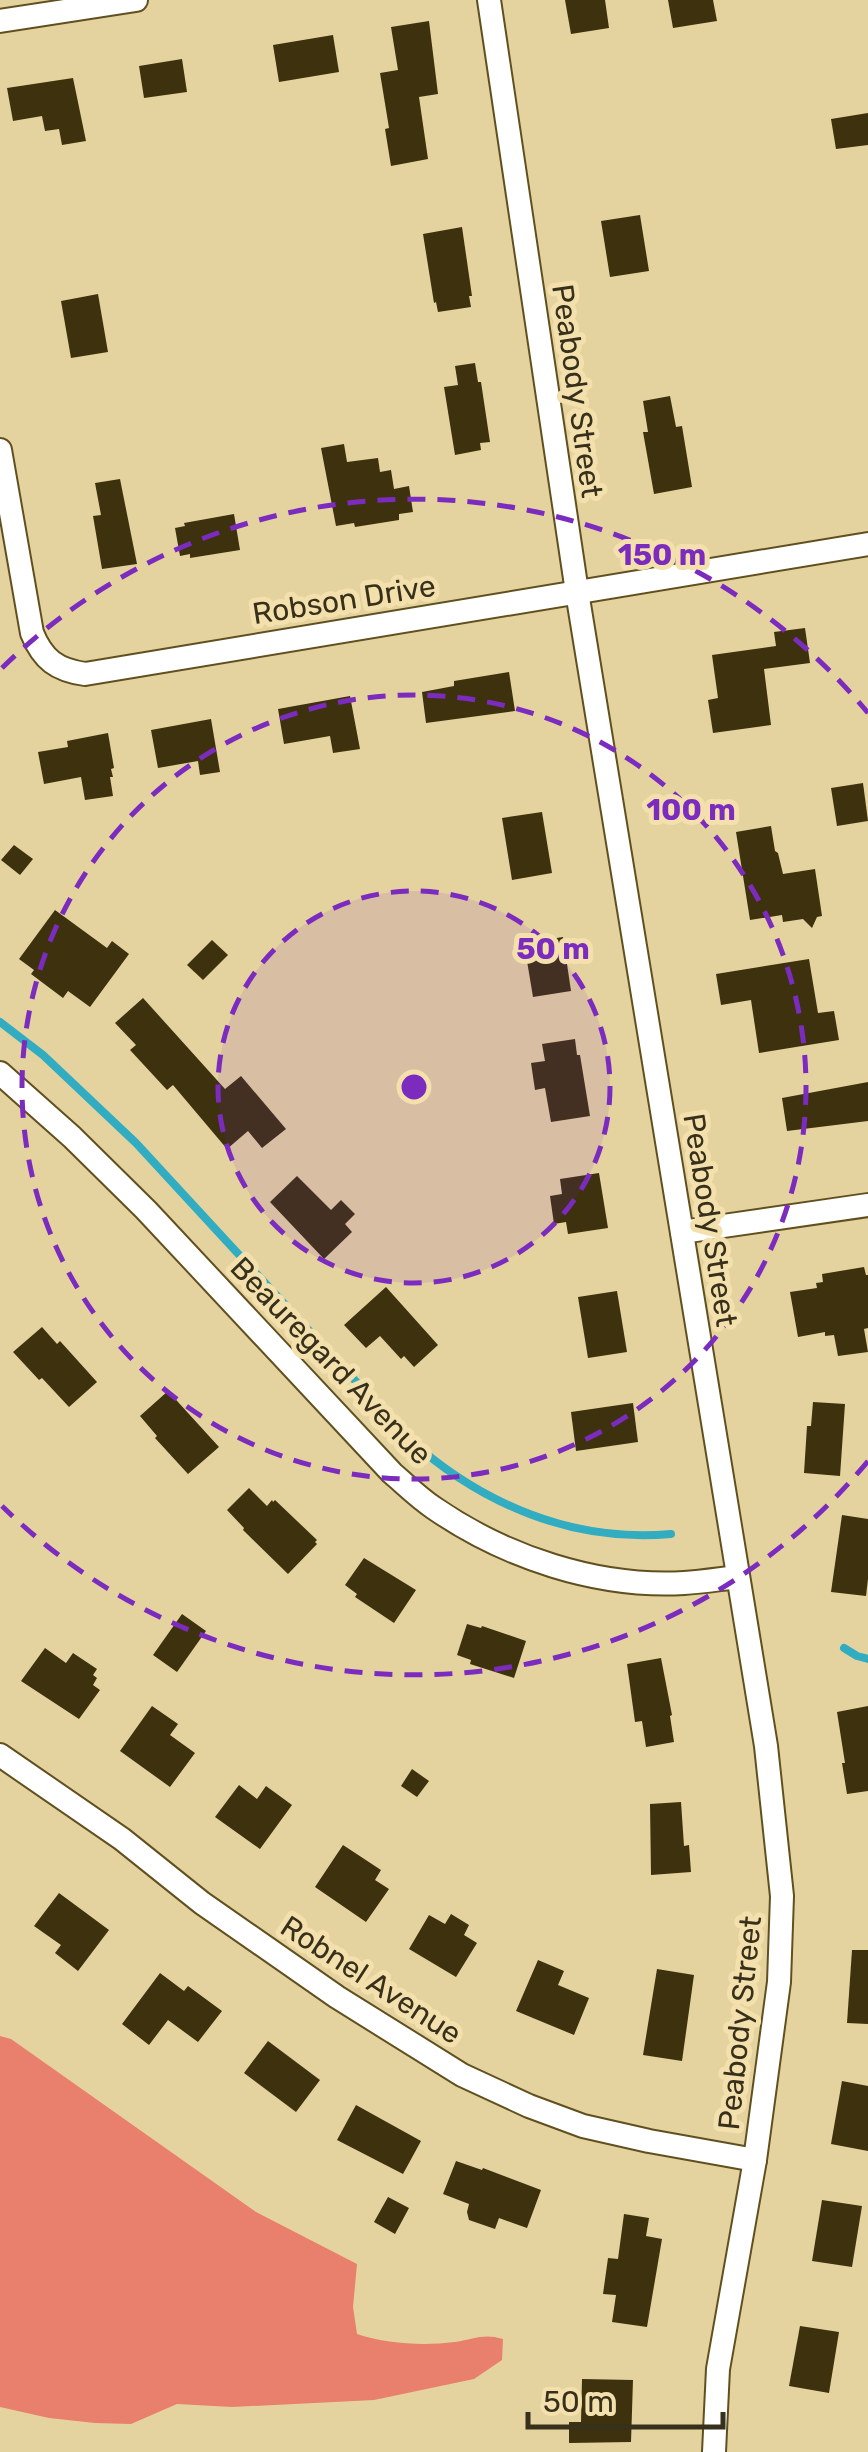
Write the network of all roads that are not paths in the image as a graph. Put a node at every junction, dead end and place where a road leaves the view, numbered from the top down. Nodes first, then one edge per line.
1 (136, 0) edge
2 (489, 0) edge
3 (0, 22) edge
4 (0, 450) edge
5 (868, 544) edge
6 (577, 592) junction
7 (0, 1073) edge
8 (868, 1205) edge
9 (682, 1232) junction
10 (738, 1577) junction
11 (0, 1755) edge
12 (756, 2160) junction
13 (714, 2452) edge

1 - 3 street
2 - 6 street, Peabody Street
4 - 6 street, Robson Drive
5 - 6 street, Robson Drive
6 - 9 street, Peabody Street
7 - 10 street, Beauregard Avenue
8 - 9 street
9 - 10 street, Peabody Street
10 - 12 street, Peabody Street
11 - 12 street, Robnel Avenue
12 - 13 street, Peabody Street

